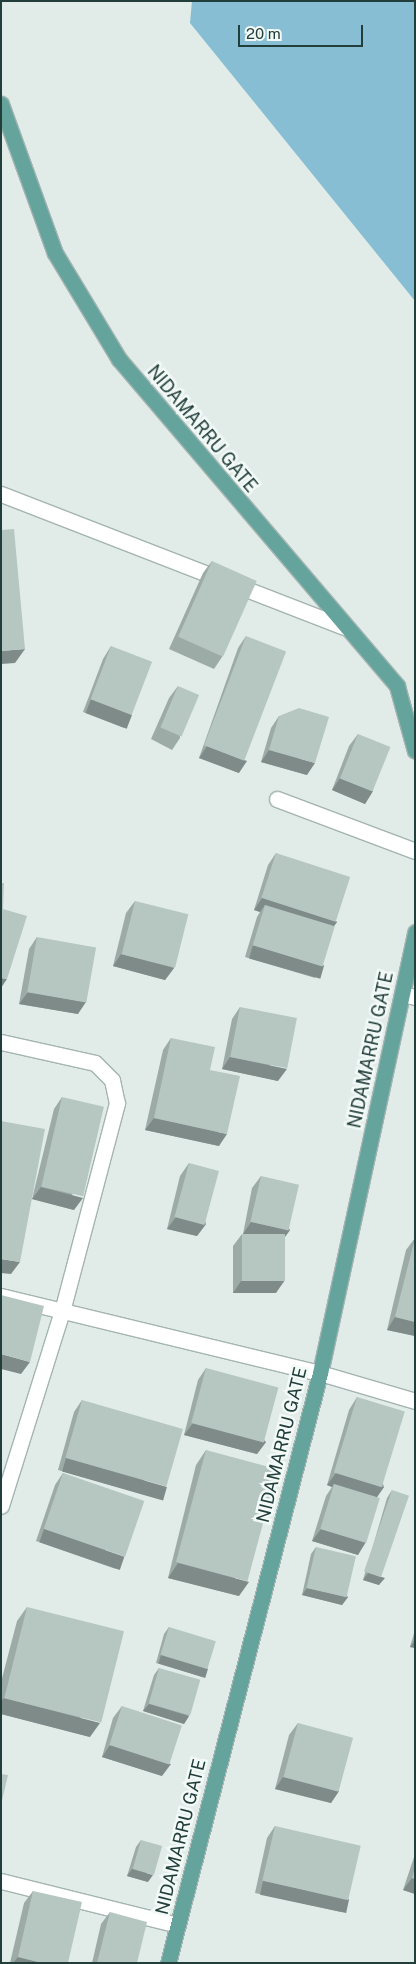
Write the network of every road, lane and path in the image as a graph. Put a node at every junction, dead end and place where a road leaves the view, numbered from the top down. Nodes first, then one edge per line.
1 (1, 104) edge
2 (1, 494) edge
3 (344, 627) junction
4 (415, 751) edge
5 (277, 799) dead end
6 (415, 851) edge
7 (415, 932) edge
8 (409, 996) edge
9 (1, 1042) edge
10 (1, 1296) edge
11 (62, 1310) junction
12 (320, 1373) junction
13 (415, 1401) edge
14 (1, 1506) edge
15 (1, 1882) edge
16 (178, 1925) junction
17 (168, 1963) edge

1 - 3 main road, NIDAMARRU GATE
2 - 3 street
3 - 4 main road, NIDAMARRU GATE
5 - 6 street
7 - 8 main road, NIDAMARRU GATE
8 - 12 main road, NIDAMARRU GATE
9 - 11 street
10 - 11 street
11 - 12 street
11 - 14 street
12 - 13 street
12 - 16 main road, NIDAMARRU GATE
15 - 16 street
16 - 17 main road, NIDAMARRU GATE

